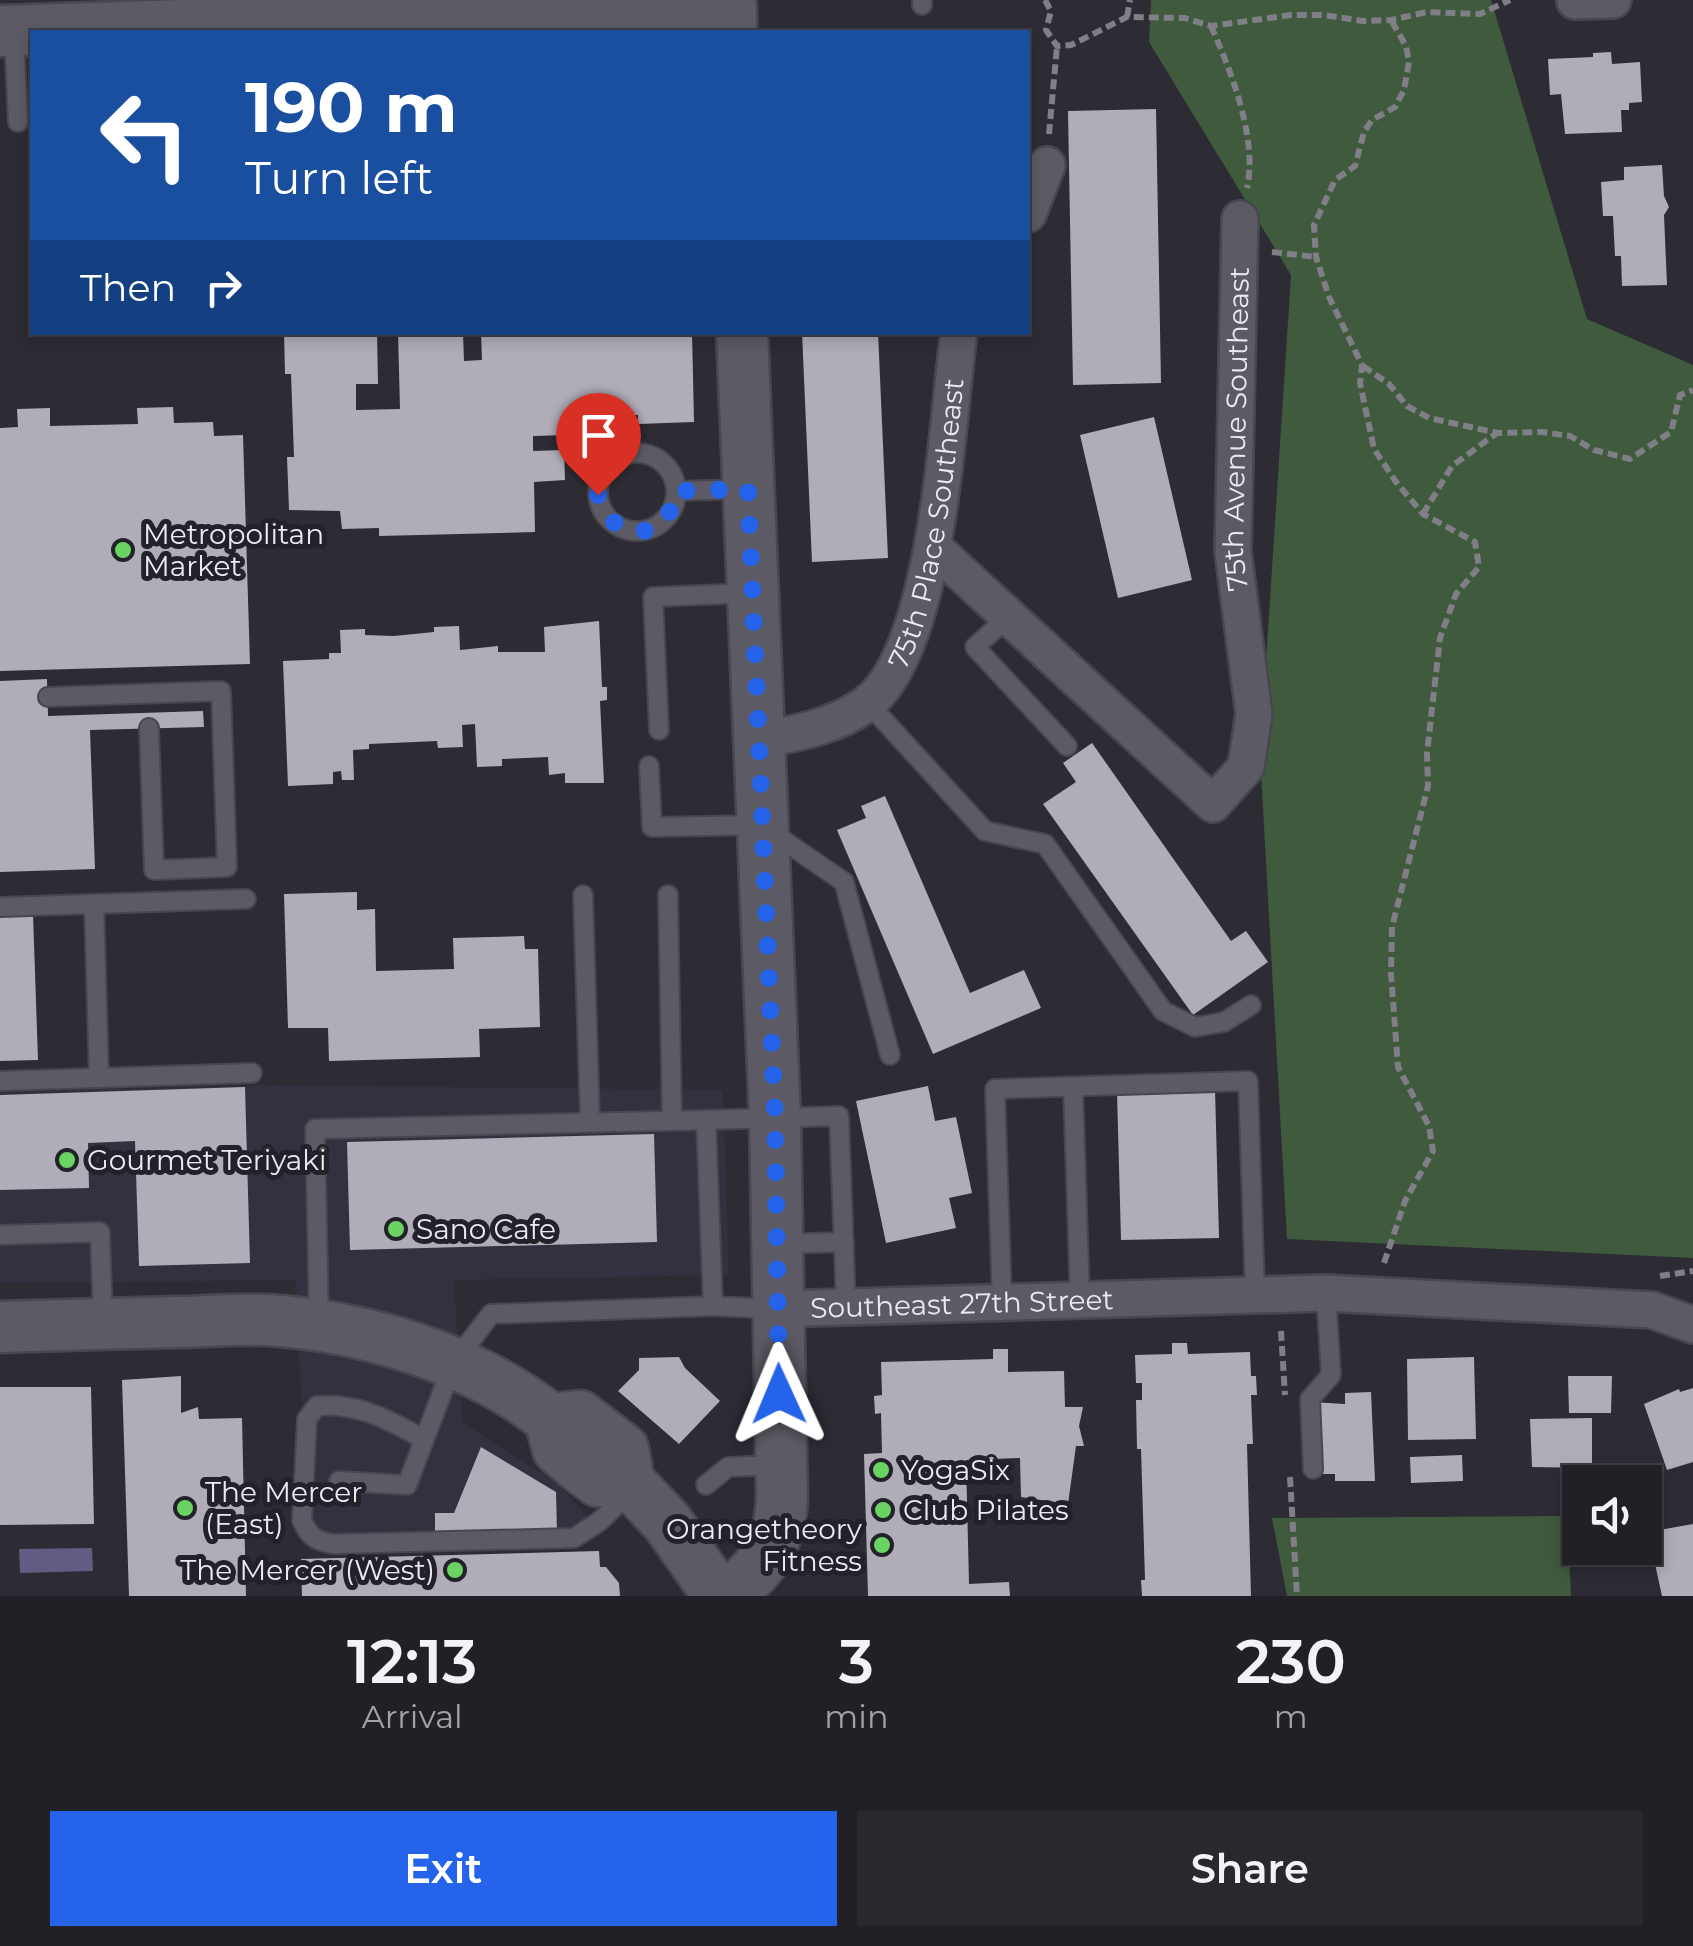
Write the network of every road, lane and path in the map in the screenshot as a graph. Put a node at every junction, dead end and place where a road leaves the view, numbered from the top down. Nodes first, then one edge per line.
1 (1045, 0) edge
2 (1130, 0) edge
3 (1510, 0) edge
4 (1613, 0) edge
5 (1575, 1) edge
6 (271, 11) edge
7 (731, 13) edge
8 (1126, 17) junction
9 (1391, 20) junction
10 (1211, 26) junction
11 (7, 30) edge
12 (1057, 46) junction
13 (18, 122) dead end
14 (1047, 165) joint
15 (1030, 209) edge
16 (1240, 235) junction
17 (1316, 257) junction
18 (742, 335) edge
19 (959, 335) edge
20 (1362, 365) junction
21 (1693, 390) edge
22 (1498, 433) junction
23 (748, 489) junction
24 (676, 491) junction
25 (1423, 514) junction
26 (934, 548) junction
27 (752, 592) junction
28 (1009, 616) junction
29 (48, 697) dead end
30 (868, 703) junction
31 (148, 712) junction
32 (659, 730) dead end
33 (757, 741) junction
34 (1067, 746) dead end
35 (648, 766) dead end
36 (761, 825) junction
37 (584, 895) dead end
38 (668, 896) dead end
39 (246, 899) dead end
40 (94, 904) junction
41 (0, 906) edge
42 (1250, 1005) dead end
43 (890, 1055) dead end
44 (252, 1073) dead end
45 (99, 1078) junction
46 (0, 1081) edge
47 (1073, 1086) junction
48 (775, 1118) junction
49 (706, 1120) junction
50 (672, 1121) junction
51 (590, 1122) junction
52 (0, 1235) edge
53 (844, 1242) junction
54 (778, 1244) junction
55 (1381, 1270) dead end
56 (1693, 1270) edge
57 (1674, 1273) dead end
58 (1256, 1293) junction
59 (1326, 1293) junction
60 (1080, 1299) junction
61 (1002, 1302) junction
62 (712, 1306) junction
63 (846, 1307) junction
64 (777, 1309) junction
65 (103, 1324) junction
66 (1693, 1325) edge
67 (319, 1326) junction
68 (0, 1327) edge
69 (453, 1364) junction
70 (422, 1438) junction
71 (781, 1465) junction
72 (1313, 1469) dead end
73 (340, 1481) dead end
74 (632, 1484) junction
75 (706, 1484) dead end
76 (721, 1596) edge

1 - 12 path
2 - 8 path
3 - 9 path
4 - 5 street
6 - 7 street
6 - 11 street
8 - 10 path
8 - 12 path
9 - 10 path
9 - 17 path
10 - 16 path
11 - 13 lane
12 - 14 path
14 - 15 street
16 - 17 path
16 - 28 street, 75th Avenue Southeast
17 - 20 path
18 - 23 street
19 - 26 street, 75th Place Southeast
20 - 22 path
20 - 25 path
21 - 22 path
22 - 25 path
23 - 24 lane
23 - 27 street
24 - 24 lane
25 - 55 path
26 - 28 street
26 - 30 street, 75th Place Southeast
27 - 32 lane
27 - 33 street
28 - 34 lane
29 - 31 lane
30 - 33 street
30 - 42 lane
31 - 31 lane
33 - 36 street
35 - 36 lane
36 - 43 lane
36 - 48 street
37 - 51 lane
38 - 50 lane
39 - 40 lane
40 - 41 lane
40 - 45 lane
44 - 45 lane
45 - 46 lane
47 - 58 lane
47 - 60 lane
47 - 61 lane
48 - 49 lane
48 - 53 lane
48 - 54 street
49 - 50 lane
49 - 62 lane
50 - 51 lane
51 - 67 lane
52 - 65 lane
53 - 54 lane
53 - 63 lane
54 - 64 street
56 - 57 path
58 - 59 street, Southeast 27th Street
58 - 60 street, Southeast 27th Street
59 - 66 street, Southeast 27th Street
59 - 72 lane
60 - 61 street, Southeast 27th Street
61 - 63 street, Southeast 27th Street
62 - 64 lane, Southeast 27th Street
62 - 69 lane, Southeast 27th Street
63 - 64 street, Southeast 27th Street
64 - 71 street
65 - 67 street
65 - 68 street
67 - 69 street
69 - 70 lane
69 - 74 street
70 - 73 lane
70 - 74 lane
71 - 75 lane
71 - 76 street
74 - 76 street

